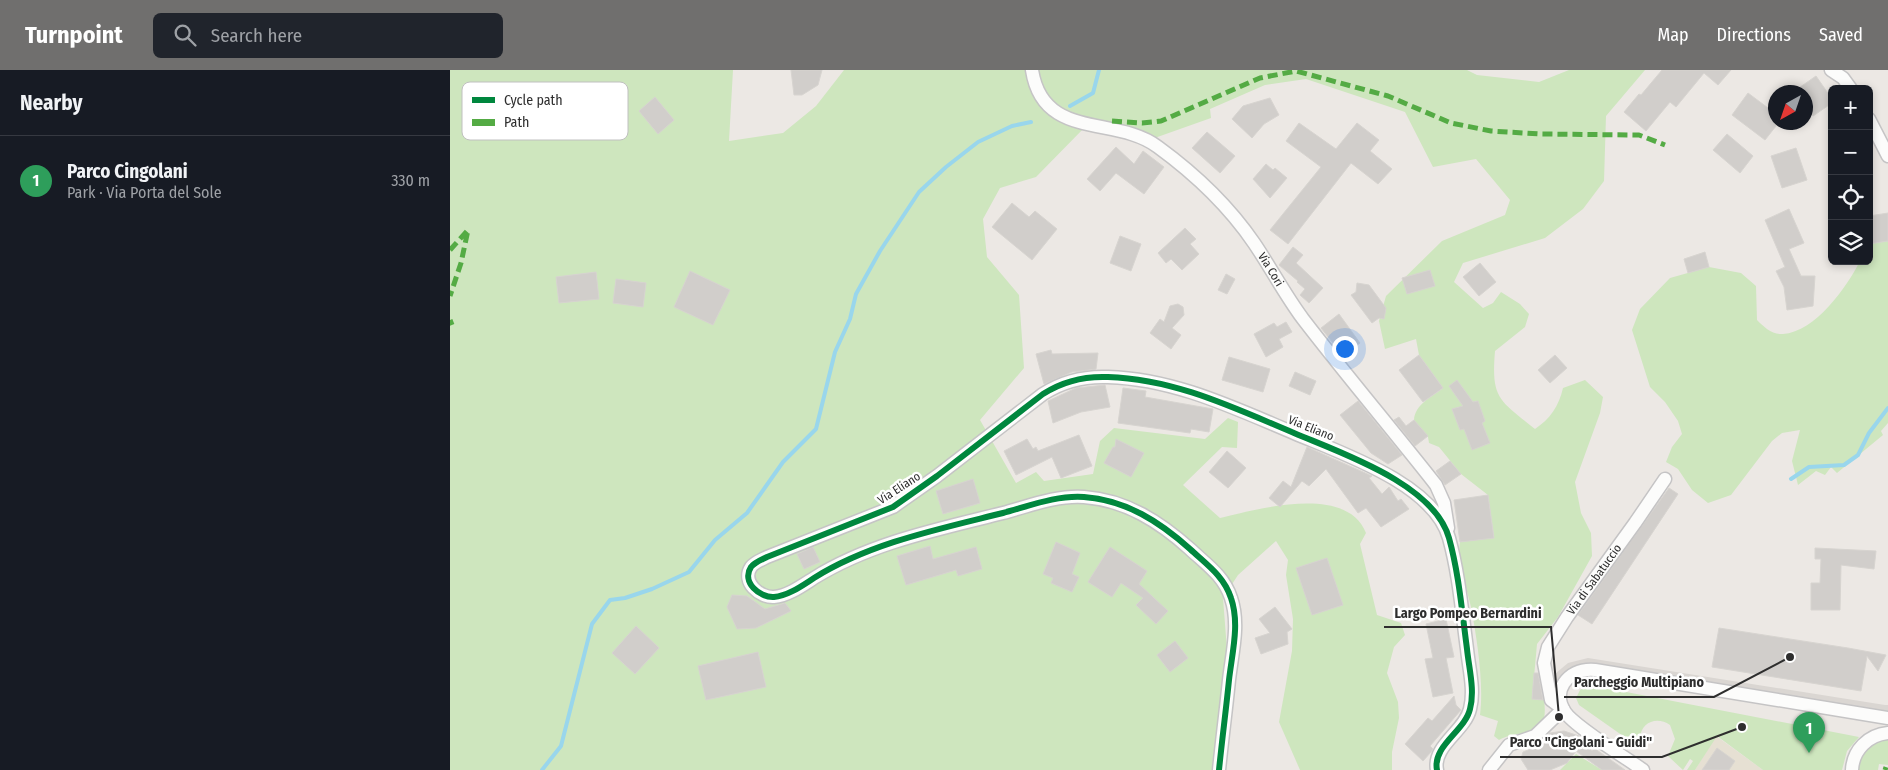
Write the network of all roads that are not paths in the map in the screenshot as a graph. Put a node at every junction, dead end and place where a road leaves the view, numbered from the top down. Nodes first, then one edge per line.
1 (1032, 70) edge
2 (1832, 70) edge
3 (1848, 85) edge
4 (1873, 127) edge
5 (1888, 156) edge
6 (1665, 478) dead end
7 (1449, 538) junction
8 (1562, 704) junction
9 (1869, 714) junction
10 (1888, 718) edge
11 (1888, 732) edge
12 (1863, 744) junction
13 (1219, 770) edge
14 (1436, 770) edge
15 (1489, 770) edge
16 (1642, 770) edge
17 (1852, 770) edge

1 - 7 street, Via Cori
2 - 3 street
4 - 5 street
6 - 8 street, Via di Sabatuccio
7 - 13 street, Via Eliano
7 - 14 street, Via Eliano
8 - 9 street
8 - 15 street
8 - 16 street, Via di Sabatuccio
9 - 10 street
9 - 12 street
11 - 12 street
12 - 17 street

